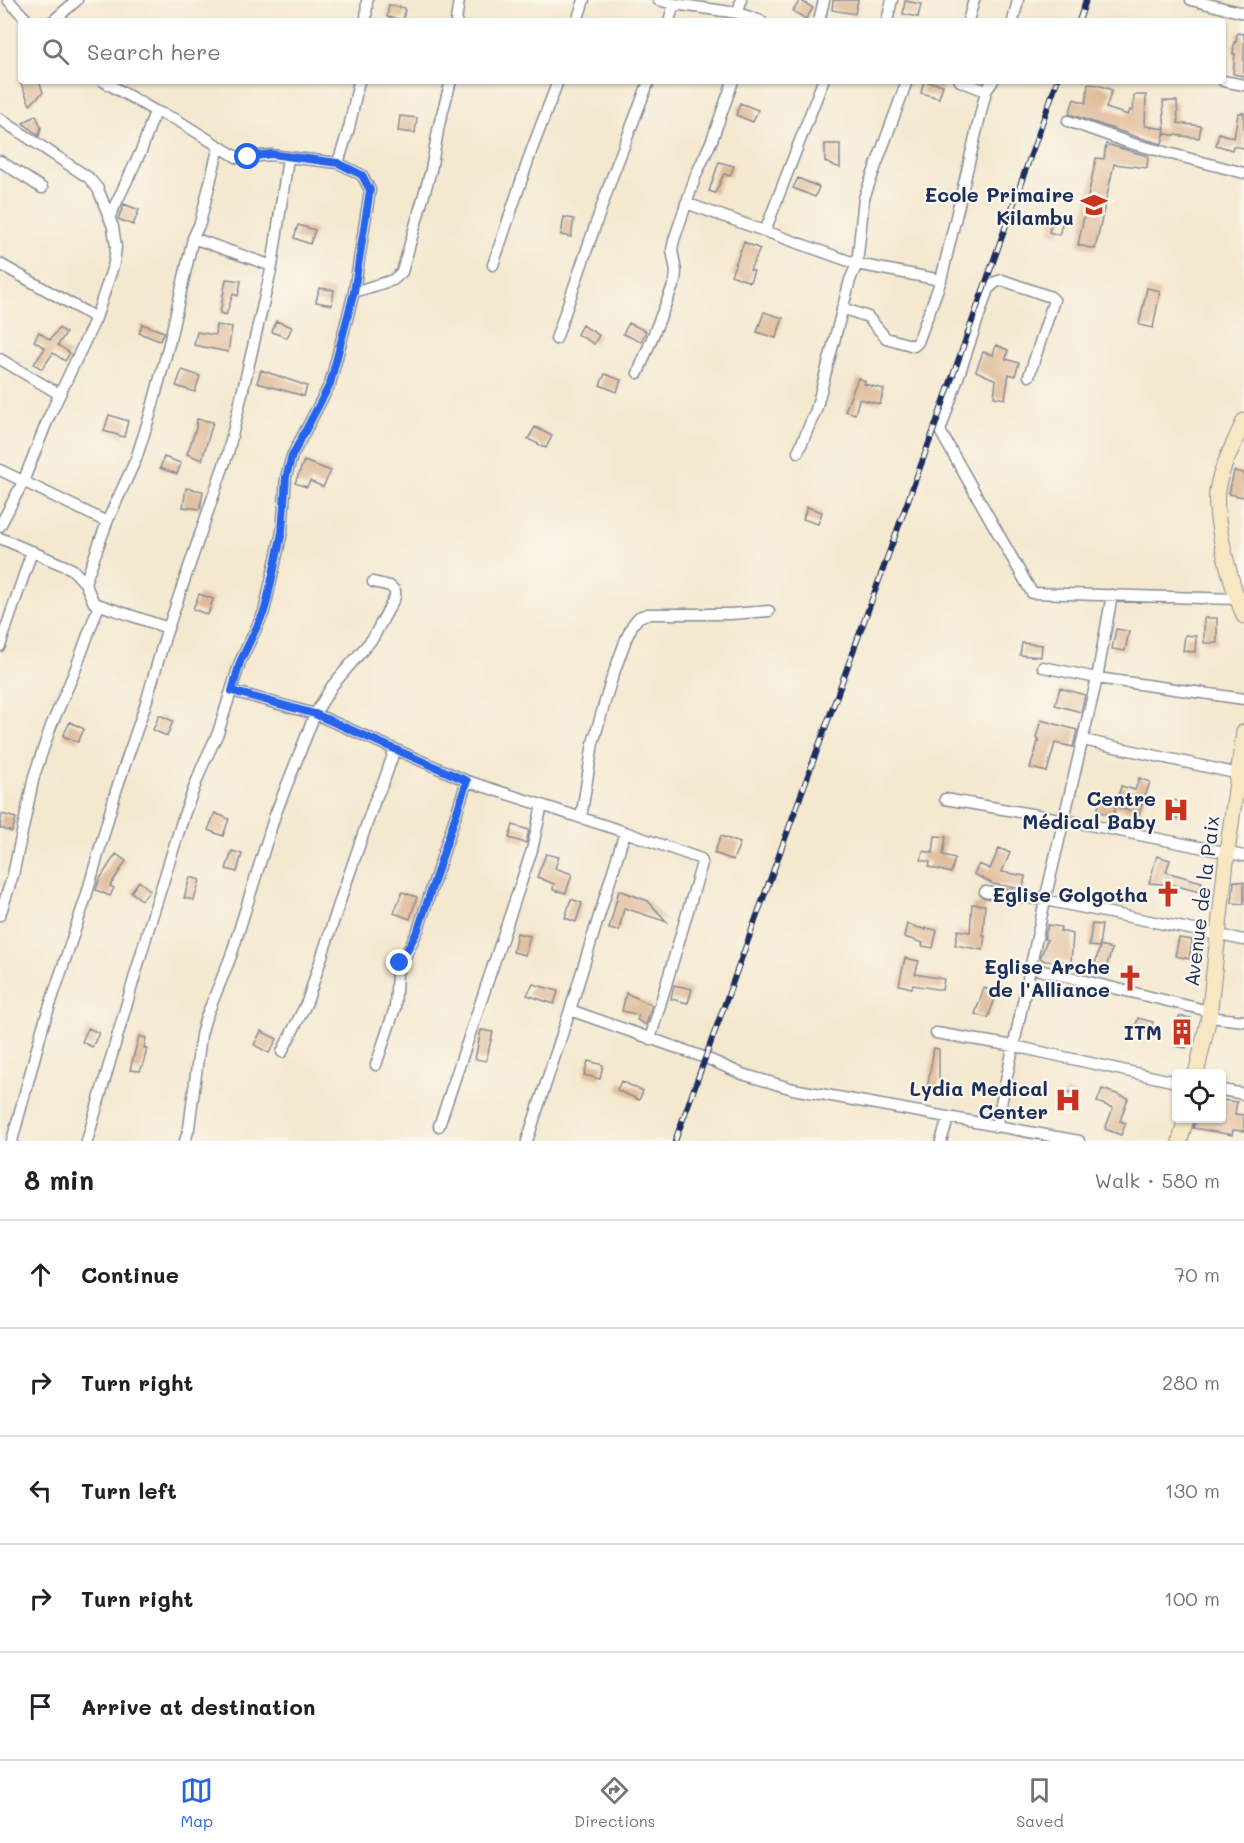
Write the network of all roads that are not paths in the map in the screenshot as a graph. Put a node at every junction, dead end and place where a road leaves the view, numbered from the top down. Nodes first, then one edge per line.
1 (8, 0) edge
2 (77, 0) edge
3 (367, 0) edge
4 (459, 0) edge
5 (584, 0) edge
6 (658, 0) edge
7 (741, 0) edge
8 (824, 0) edge
9 (892, 0) edge
10 (974, 0) edge
11 (1018, 0) edge
12 (1191, 0) edge
13 (0, 4) edge
14 (674, 4) junction
15 (738, 13) junction
16 (1244, 13) edge
17 (25, 18) edge
18 (56, 18) edge
19 (366, 18) edge
20 (456, 18) edge
21 (578, 18) edge
22 (670, 18) edge
23 (752, 18) edge
24 (820, 18) edge
25 (888, 18) edge
26 (969, 18) edge
27 (1013, 18) edge
28 (1226, 82) edge
29 (107, 84) edge
30 (358, 84) edge
31 (450, 84) edge
32 (557, 84) edge
33 (648, 84) edge
34 (732, 84) edge
35 (822, 84) edge
36 (906, 84) edge
37 (967, 84) edge
38 (991, 84) edge
39 (1244, 85) edge
40 (987, 92) junction
41 (155, 111) junction
42 (0, 119) edge
43 (1068, 121) dead end
44 (219, 146) junction
45 (288, 158) junction
46 (0, 161) edge
47 (338, 163) junction
48 (1244, 173) edge
49 (42, 188) dead end
50 (686, 203) junction
51 (110, 216) junction
52 (765, 231) junction
53 (193, 238) junction
54 (0, 264) edge
55 (857, 264) junction
56 (493, 265) dead end
57 (272, 266) junction
58 (942, 280) junction
59 (354, 292) junction
60 (842, 309) junction
61 (96, 318) junction
62 (556, 339) dead end
63 (0, 359) edge
64 (638, 373) dead end
65 (1029, 376) dead end
66 (59, 394) junction
67 (1244, 421) edge
68 (798, 452) dead end
69 (0, 470) edge
70 (23, 482) junction
71 (107, 522) junction
72 (0, 526) edge
73 (0, 538) edge
74 (32, 551) junction
75 (373, 582) dead end
76 (85, 583) junction
77 (1112, 595) junction
78 (1237, 599) junction
79 (99, 605) junction
80 (769, 611) dead end
81 (1244, 616) edge
82 (168, 628) junction
83 (0, 646) edge
84 (1043, 667) dead end
85 (1097, 678) junction
86 (232, 691) junction
87 (1244, 699) edge
88 (315, 714) junction
89 (1244, 732) edge
90 (1083, 740) junction
91 (395, 749) junction
92 (1240, 774) edge
93 (467, 781) junction
94 (945, 799) dead end
95 (542, 805) junction
96 (581, 818) junction
97 (1065, 820) junction
98 (625, 832) junction
99 (1227, 853) junction
100 (1244, 856) edge
101 (986, 892) dead end
102 (1045, 900) junction
103 (0, 915) edge
104 (1218, 936) junction
105 (1244, 940) edge
106 (1031, 968) junction
107 (570, 1010) junction
108 (1209, 1014) junction
109 (1244, 1021) edge
110 (936, 1033) dead end
111 (650, 1039) junction
112 (1014, 1046) junction
113 (282, 1052) dead end
114 (376, 1065) dead end
115 (1197, 1069) edge
116 (1172, 1081) edge
117 (1226, 1091) edge
118 (1244, 1094) edge
119 (948, 1119) junction
120 (1185, 1123) edge
121 (439, 1126) dead end
122 (996, 1127) junction
123 (12, 1141) edge
124 (87, 1141) edge
125 (185, 1141) edge
126 (527, 1141) edge
127 (941, 1141) edge
128 (1079, 1141) edge
129 (1180, 1141) edge

1 - 13 street
1 - 17 street
2 - 18 street
3 - 19 street
4 - 20 street
5 - 21 street
6 - 14 street
7 - 15 street
8 - 24 street
9 - 25 street
10 - 26 street
11 - 27 street
12 - 16 street
14 - 15 street
14 - 22 street
15 - 23 street
28 - 39 street
29 - 41 street
30 - 47 street
31 - 59 street
32 - 56 street
33 - 62 street
34 - 50 street
35 - 52 street
36 - 55 street
37 - 40 street
38 - 40 street
40 - 58 street
41 - 44 street
41 - 51 street
42 - 51 street
43 - 48 street
44 - 45 street
44 - 53 street
45 - 47 street
45 - 57 street
46 - 49 street
47 - 59 street
50 - 52 street
50 - 64 street
51 - 61 street
52 - 55 street
53 - 57 street
53 - 71 street
54 - 61 street
55 - 58 street
55 - 60 street
57 - 82 street
58 - 60 street
59 - 86 street
60 - 68 street
61 - 66 street
63 - 66 street
65 - 77 street
66 - 70 street
67 - 78 street
69 - 70 street
70 - 71 street
70 - 72 street
71 - 76 street
73 - 74 street
74 - 76 street
74 - 83 street
75 - 88 street
76 - 79 street
77 - 78 street
77 - 85 street
78 - 81 street
79 - 82 street
79 - 103 street
80 - 96 street
82 - 123 street
84 - 85 street
85 - 87 street
85 - 90 street
86 - 88 street
86 - 124 street
88 - 91 street
88 - 125 street
89 - 92 street, Avenue de la Paix
90 - 92 street
90 - 97 street
91 - 93 street
91 - 113 street
92 - 99 street, Avenue de la Paix
93 - 95 street
93 - 114 street
94 - 97 street
95 - 96 street
95 - 121 street
96 - 98 street
97 - 99 street
97 - 102 street
98 - 107 street
98 - 111 street
99 - 100 street
99 - 104 street, Avenue de la Paix
101 - 102 street
102 - 104 street
102 - 106 street
104 - 105 street
104 - 108 street, Avenue de la Paix
106 - 108 street
106 - 112 street
107 - 111 street
107 - 126 street
108 - 109 street
108 - 115 street, Avenue de la Paix
110 - 112 street
111 - 119 street
112 - 116 street
112 - 122 street
117 - 118 street
119 - 122 street
119 - 127 street
120 - 129 street
122 - 128 street

